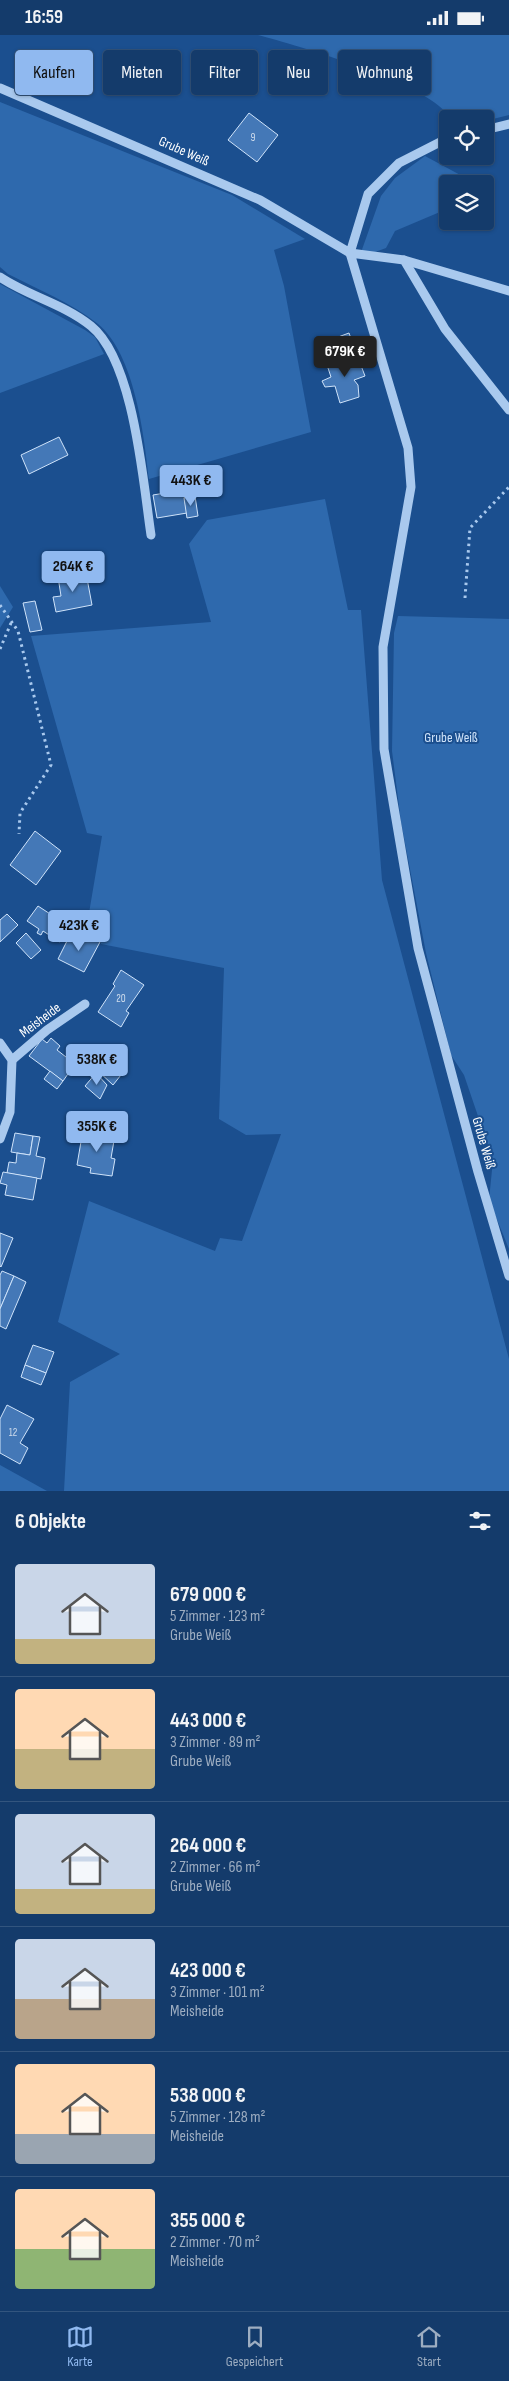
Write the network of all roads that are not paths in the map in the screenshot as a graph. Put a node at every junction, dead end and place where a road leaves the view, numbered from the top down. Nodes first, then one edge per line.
1 (0, 88) edge
2 (509, 124) edge
3 (494, 127) edge
4 (439, 142) edge
5 (350, 253) junction
6 (404, 260) junction
7 (0, 277) edge
8 (509, 291) edge
9 (509, 410) edge
10 (151, 535) dead end
11 (85, 1004) dead end
12 (0, 1043) edge
13 (12, 1060) junction
14 (0, 1139) edge
15 (509, 1276) edge

1 - 5 street, Grube Weiß
2 - 3 street
4 - 5 street
5 - 6 street, Grube Weiß
5 - 15 street, Grube Weiß
6 - 8 street, Grube Weiß
6 - 9 street
7 - 10 street
11 - 13 street, Meisheide
12 - 13 street
13 - 14 street

